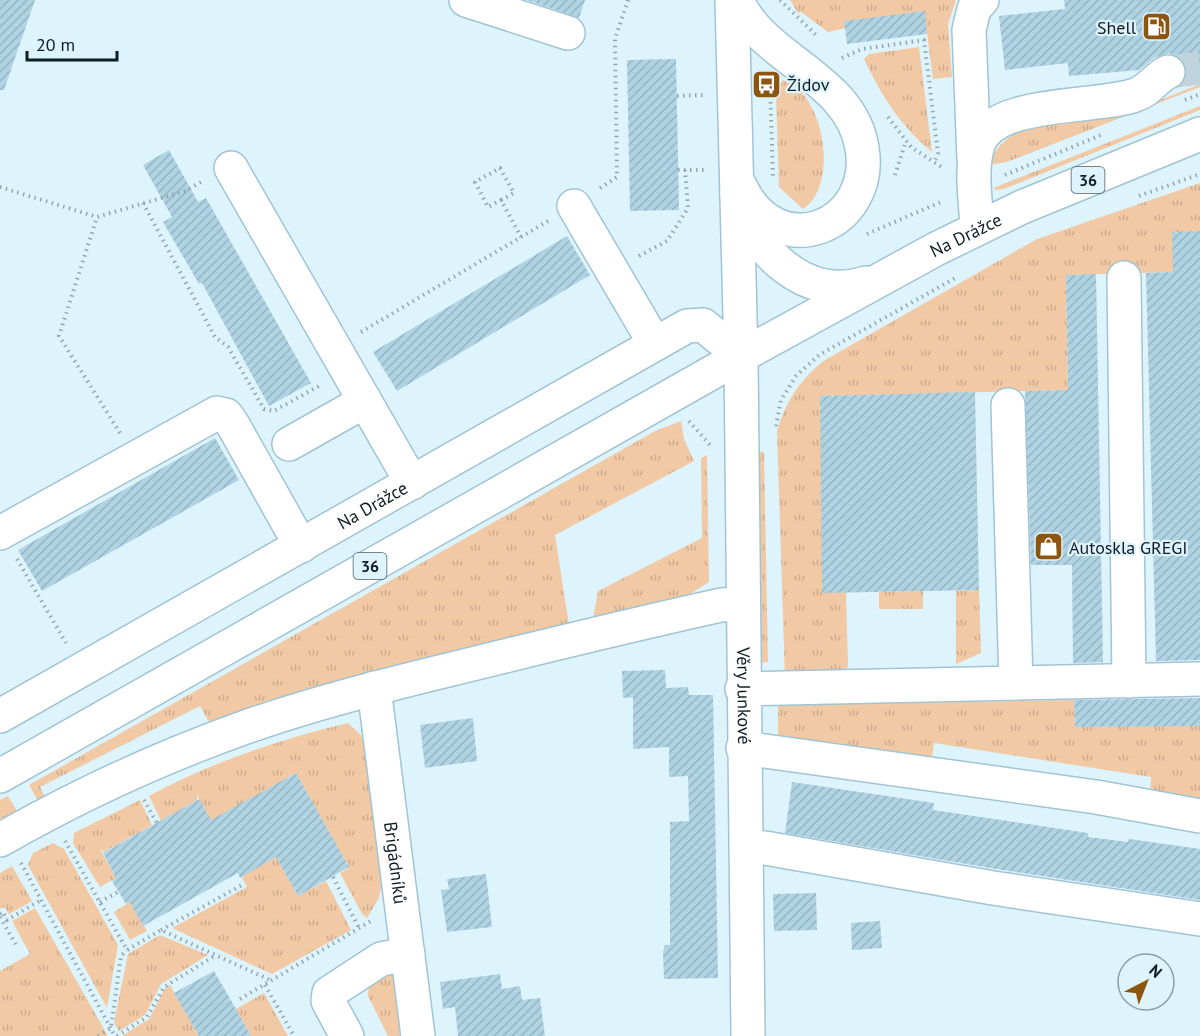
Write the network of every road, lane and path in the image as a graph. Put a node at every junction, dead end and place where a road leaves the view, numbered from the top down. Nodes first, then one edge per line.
1 (466, 0) edge
2 (628, 0) edge
3 (732, 0) edge
4 (738, 0) edge
5 (982, 0) edge
6 (568, 33) dead end
7 (842, 58) dead end
8 (1168, 72) tunnel mouth
9 (770, 79) dead end
10 (708, 94) dead end
11 (677, 96) dead end
12 (1200, 134) edge
13 (934, 163) dead end
14 (975, 163) junction
15 (231, 168) joint
16 (678, 170) dead end
17 (685, 170) junction
18 (1200, 174) edge
19 (728, 180) junction
20 (0, 187) edge
21 (774, 190) dead end
22 (1136, 197) dead end
23 (501, 200) junction
24 (143, 203) junction
25 (574, 206) junction
26 (96, 217) junction
27 (977, 228) junction
28 (521, 237) junction
29 (612, 270) junction
30 (892, 272) junction
31 (959, 276) dead end
32 (1124, 278) dead end
33 (655, 344) junction
34 (741, 356) junction
35 (341, 359) junction
36 (365, 401) junction
37 (1008, 405) dead end
38 (691, 426) dead end
39 (775, 431) dead end
40 (289, 444) dead end
41 (711, 446) dead end
42 (135, 456) junction
43 (412, 483) junction
44 (1, 533) edge
45 (301, 546) junction
46 (742, 604) junction
47 (82, 671) junction
48 (1200, 679) edge
49 (1129, 681) junction
50 (1016, 683) junction
51 (374, 688) junction
52 (742, 689) junction
53 (0, 716) edge
54 (744, 748) junction
55 (0, 776) edge
56 (141, 793) dead end
57 (48, 812) junction
58 (1200, 816) edge
59 (157, 823) dead end
60 (3, 838) edge
61 (746, 848) junction
62 (333, 877) dead end
63 (242, 885) dead end
64 (118, 892) dead end
65 (41, 900) junction
66 (401, 900) junction
67 (100, 902) junction
68 (0, 916) edge
69 (1200, 920) edge
70 (161, 930) junction
71 (360, 930) junction
72 (16, 945) dead end
73 (127, 950) junction
74 (408, 954) junction
75 (216, 955) junction
76 (272, 981) junction
77 (265, 985) junction
78 (240, 999) dead end
79 (111, 1028) junction
80 (98, 1036) edge
81 (116, 1036) edge
82 (294, 1036) edge
83 (346, 1036) edge
84 (418, 1036) edge
85 (748, 1036) edge

1 - 6 street
2 - 25 path
3 - 19 street, Věry Junkové
4 - 19 street
5 - 14 street
7 - 13 path
8 - 14 street
9 - 21 path
10 - 11 path
12 - 27 street, Na Drážce / 36
14 - 27 street
15 - 24 path
15 - 35 street
16 - 17 path
17 - 19 path
17 - 29 path
18 - 22 path
19 - 30 street
19 - 34 street, Věry Junkové
20 - 26 path
23 - 23 path
23 - 28 path
24 - 26 path
24 - 35 path
25 - 28 path
25 - 29 street
26 - 42 path
27 - 30 street, Na Drážce / 36
28 - 35 path
29 - 33 street
30 - 34 street, Na Drážce / 36
31 - 39 path
32 - 49 street
33 - 34 street, Na Drážce
33 - 43 street, Na Drážce
34 - 46 street, Věry Junkové
34 - 55 street, Na Drážce / 36
35 - 36 street
36 - 40 street
36 - 43 street
37 - 50 street
38 - 41 path
42 - 44 street
42 - 45 street
43 - 45 street, Na Drážce
44 - 47 path
45 - 47 street, Na Drážce
46 - 51 street
46 - 52 street, Věry Junkové
47 - 53 street, Na Drážce
48 - 49 street
49 - 50 street
50 - 52 street
51 - 57 street
51 - 66 street, Brigádníků
52 - 54 street, Věry Junkové
54 - 58 street
54 - 61 street, Věry Junkové
56 - 59 path
57 - 60 street
57 - 67 path
60 - 65 path
61 - 69 street
61 - 85 street, Věry Junkové
62 - 71 path
63 - 70 path
64 - 67 path
65 - 68 path
65 - 79 path
66 - 71 path
66 - 74 street, Brigádníků
67 - 73 path
68 - 72 path
70 - 73 path
70 - 75 path
71 - 76 path
73 - 79 path
74 - 83 street
74 - 84 street, Brigádníků
75 - 76 path
75 - 81 path
76 - 77 path
77 - 78 path
77 - 82 path
79 - 80 path
79 - 81 path

